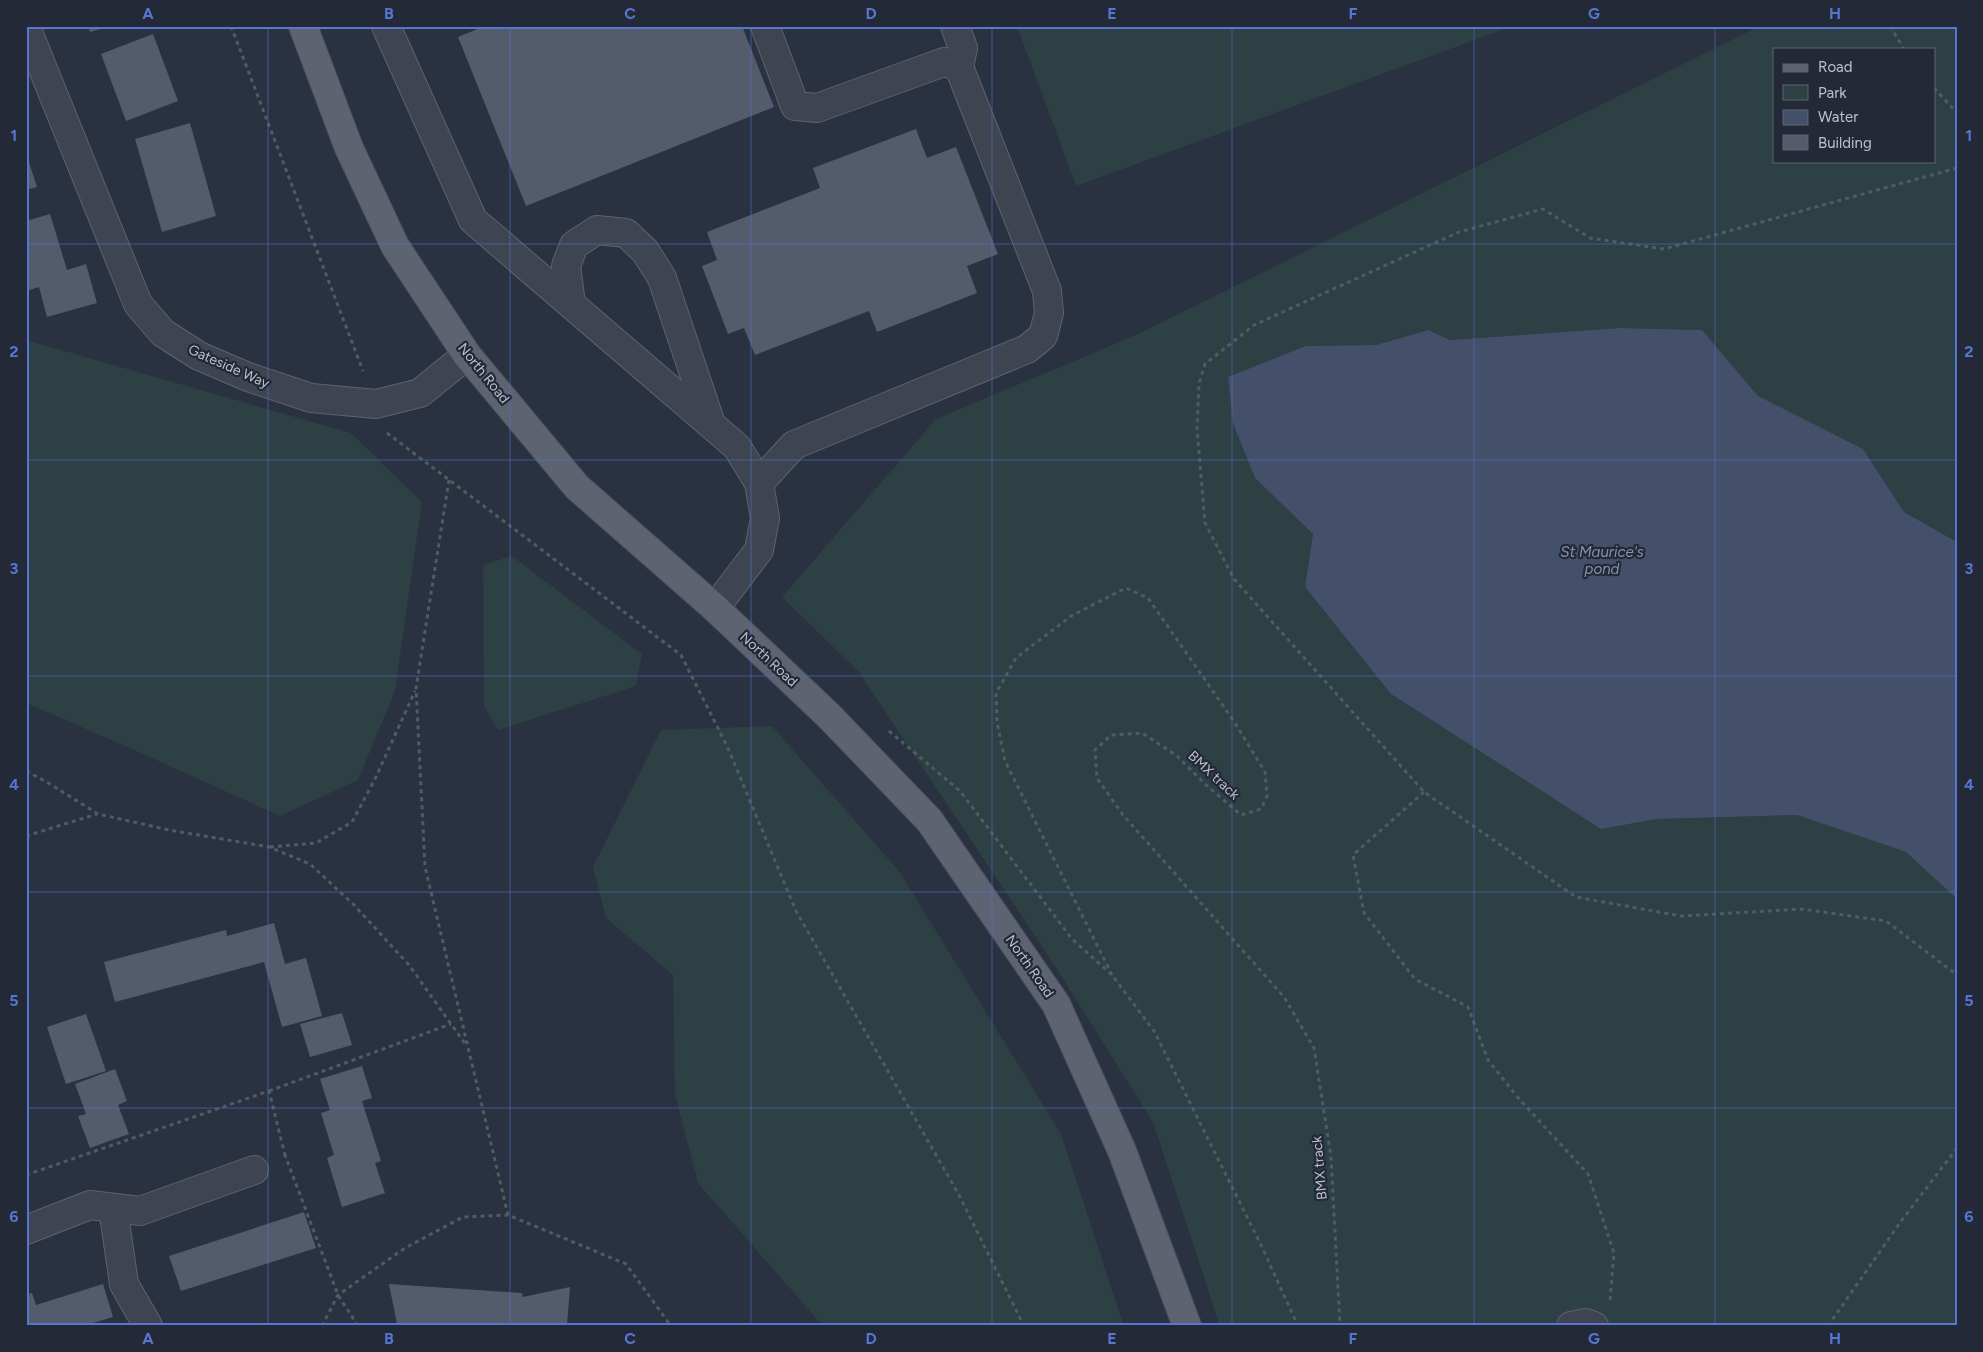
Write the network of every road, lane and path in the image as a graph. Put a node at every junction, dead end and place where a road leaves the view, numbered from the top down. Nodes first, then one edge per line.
1 (303, 26) edge
2 (386, 26) edge
3 (765, 26) edge
4 (955, 26) edge
5 (1890, 26) edge
6 (26, 27) edge
7 (1903, 48) edge
8 (959, 67) junction
9 (1936, 90) edge
10 (1957, 114) edge
11 (1957, 168) edge
12 (571, 304) junction
13 (467, 355) junction
14 (711, 425) junction
15 (449, 480) dead end
16 (759, 483) junction
17 (715, 608) junction
18 (416, 688) junction
19 (886, 728) dead end
20 (727, 746) dead end
21 (26, 771) edge
22 (1424, 792) junction
23 (98, 814) junction
24 (26, 836) edge
25 (269, 847) junction
26 (1112, 975) junction
27 (1957, 975) edge
28 (451, 1024) junction
29 (468, 1048) junction
30 (269, 1091) junction
31 (1957, 1148) edge
32 (285, 1155) junction
33 (254, 1170) joint
34 (26, 1175) edge
35 (113, 1208) junction
36 (508, 1215) junction
37 (26, 1230) edge
38 (338, 1295) junction
39 (1602, 1317) edge
40 (148, 1326) edge
41 (322, 1326) edge
42 (358, 1326) edge
43 (671, 1326) edge
44 (1024, 1326) edge
45 (1187, 1326) edge
46 (1298, 1326) edge
47 (1340, 1326) edge
48 (1571, 1326) edge
49 (1828, 1326) edge

1 - 13 main road, North Road
2 - 12 street
3 - 8 street
4 - 8 street
5 - 7 path
6 - 13 street, Gateside Way
8 - 16 street
9 - 10 path
11 - 22 path
12 - 14 street
12 - 14 street
13 - 17 main road, North Road
14 - 16 street
15 - 18 path
16 - 17 street
17 - 45 main road, North Road
18 - 25 path
18 - 29 path
19 - 26 path
20 - 44 path
21 - 23 path
22 - 27 path
22 - 39 path
23 - 24 path
23 - 25 path
25 - 28 path
26 - 46 path
26 - 47 path, BMX track
28 - 29 path
28 - 30 path
29 - 36 path
30 - 32 path
30 - 34 path
31 - 49 path
32 - 33 path
32 - 38 path
33 - 35 street
35 - 37 street
35 - 40 street
36 - 38 path
36 - 43 path
38 - 41 path
38 - 42 path
39 - 48 street

